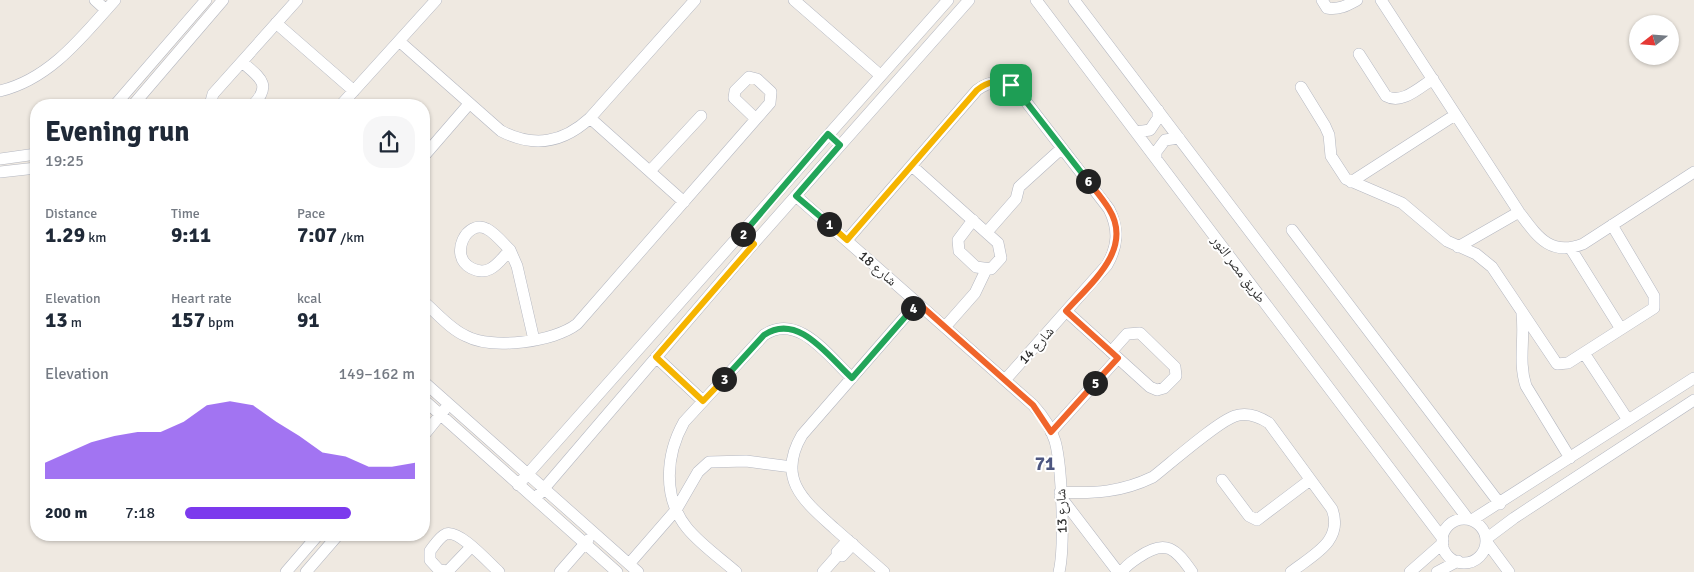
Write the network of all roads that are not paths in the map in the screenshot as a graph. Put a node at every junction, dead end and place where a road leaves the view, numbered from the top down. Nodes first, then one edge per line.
1 (95, 0) edge
2 (114, 0) edge
3 (206, 0) edge
4 (223, 0) edge
5 (297, 0) edge
6 (436, 0) edge
7 (695, 0) edge
8 (794, 0) edge
9 (948, 0) edge
10 (969, 0) edge
11 (1036, 0) edge
12 (1074, 0) edge
13 (1322, 0) edge
14 (1357, 0) edge
15 (1381, 0) edge
16 (106, 10) junction
17 (276, 23) junction
18 (174, 37) junction
19 (399, 41) junction
20 (184, 46) junction
21 (1359, 54) dead end
22 (242, 62) junction
23 (880, 75) junction
24 (1433, 79) junction
25 (1301, 87) dead end
26 (0, 91) edge
27 (354, 91) junction
28 (120, 99) edge
29 (139, 99) edge
30 (212, 99) edge
31 (258, 99) edge
32 (347, 99) edge
33 (470, 104) junction
34 (1158, 110) junction
35 (1455, 115) junction
36 (700, 116) dead end
37 (590, 118) junction
38 (756, 119) dead end
39 (1136, 132) junction
40 (828, 134) junction
41 (1179, 138) junction
42 (840, 145) junction
43 (1062, 148) junction
44 (430, 149) edge
45 (30, 155) edge
46 (0, 159) edge
47 (1156, 159) junction
48 (912, 166) junction
49 (30, 169) edge
50 (650, 171) junction
51 (0, 172) edge
52 (1694, 172) edge
53 (1351, 182) junction
54 (796, 196) junction
55 (684, 202) junction
56 (1519, 212) junction
57 (973, 220) junction
58 (1612, 225) junction
59 (1292, 230) dead end
60 (987, 232) junction
61 (742, 233) junction
62 (847, 240) junction
63 (754, 244) junction
64 (1458, 248) junction
65 (1571, 249) junction
66 (510, 250) junction
67 (986, 270) junction
68 (917, 302) junction
69 (430, 307) edge
70 (1066, 311) junction
71 (1522, 312) junction
72 (945, 327) junction
73 (1621, 329) junction
74 (534, 340) junction
75 (1584, 353) junction
76 (1114, 355) junction
77 (656, 357) junction
78 (852, 378) junction
79 (1694, 378) edge
80 (1005, 380) junction
81 (430, 387) edge
82 (439, 395) junction
83 (1694, 400) edge
84 (703, 401) junction
85 (430, 403) edge
86 (450, 404) junction
87 (430, 409) edge
88 (440, 415) junction
89 (1628, 420) junction
90 (430, 427) edge
91 (1051, 432) junction
92 (1570, 458) junction
93 (792, 466) junction
94 (528, 474) junction
95 (1222, 480) dead end
96 (1310, 480) junction
97 (518, 485) junction
98 (544, 488) junction
99 (1060, 494) junction
100 (535, 499) junction
101 (1495, 507) junction
102 (676, 510) junction
103 (1470, 519) junction
104 (1502, 527) junction
105 (595, 532) junction
106 (1486, 540) junction
107 (313, 541) edge
108 (333, 541) edge
109 (1443, 541) junction
110 (850, 542) junction
111 (585, 544) junction
112 (471, 547) dead end
113 (1426, 560) junction
114 (1459, 562) junction
115 (629, 564) junction
116 (286, 572) edge
117 (306, 572) edge
118 (499, 572) edge
119 (560, 572) edge
120 (617, 572) edge
121 (638, 572) edge
122 (736, 572) edge
123 (823, 572) edge
124 (884, 572) edge
125 (1059, 572) edge
126 (1118, 572) edge
127 (1122, 572) edge
128 (1192, 572) edge
129 (1291, 572) edge
130 (1410, 572) edge
131 (1436, 572) edge
132 (1468, 572) edge
133 (1510, 572) edge

1 - 16 street
2 - 16 street
3 - 18 street
4 - 20 street
5 - 17 street
6 - 19 street
7 - 37 street
8 - 23 street
9 - 23 street
10 - 42 street
11 - 39 street, طريق مصر النور
12 - 34 street
13 - 14 street
15 - 24 street
16 - 26 street
17 - 22 street
17 - 27 street
18 - 20 street
18 - 28 street
19 - 27 street
19 - 33 street
20 - 29 street
21 - 24 street
22 - 30 street
22 - 31 street
23 - 40 street
24 - 35 street
25 - 53 street
27 - 32 street
33 - 37 street
33 - 44 street
34 - 39 street
34 - 41 street
35 - 53 street
35 - 56 street
36 - 50 street
37 - 50 street
38 - 55 street
39 - 47 street, طريق مصر النور
40 - 42 street
40 - 61 street
41 - 47 street
41 - 103 street
42 - 54 street
43 - 48 street, شارع 14
43 - 60 street
43 - 70 street, شارع 14
45 - 46 street
47 - 109 street, طريق مصر النور
48 - 57 street
48 - 62 street, شارع 14
49 - 51 street
50 - 55 street
52 - 58 street
53 - 64 street
54 - 62 street, شارع 18
54 - 63 street
55 - 74 street
56 - 64 street
56 - 65 street
57 - 60 street
57 - 67 street
58 - 65 street
58 - 73 street
59 - 101 street
60 - 67 street
61 - 63 street
61 - 94 street
62 - 68 street, شارع 18
63 - 77 street
64 - 71 street
65 - 73 street
66 - 66 street
66 - 74 street
67 - 72 street
68 - 72 street, شارع 18
68 - 78 street
69 - 74 street
70 - 76 street
70 - 80 street, شارع 14
71 - 75 street
71 - 92 street
72 - 80 street, شارع 18
73 - 75 street
75 - 89 street
76 - 76 street
76 - 91 street
77 - 84 street
77 - 98 street
78 - 84 street
78 - 93 street
79 - 89 street
80 - 91 street, شارع 13
81 - 82 street
82 - 85 street
82 - 86 street
83 - 104 street
84 - 102 street
86 - 88 street
86 - 94 street
87 - 88 street
88 - 90 street
88 - 97 street
89 - 92 street
91 - 99 street, شارع 13
92 - 101 street
93 - 102 street
93 - 110 street
94 - 97 street
94 - 98 street
95 - 96 street
96 - 99 street
96 - 129 street
97 - 100 street
98 - 100 street
98 - 105 street
99 - 125 street, شارع 13
99 - 126 street
100 - 111 street
101 - 103 street
101 - 104 street
102 - 115 street
102 - 122 street
103 - 106 street
103 - 109 street
104 - 106 street
105 - 111 street
105 - 115 street
106 - 114 street
106 - 133 street
107 - 116 street
108 - 117 street
109 - 113 street
109 - 114 street
110 - 123 street
110 - 124 street
111 - 119 street
111 - 120 street
112 - 118 street
113 - 130 street
113 - 131 street
114 - 131 street
114 - 132 street
115 - 121 street
127 - 128 street

